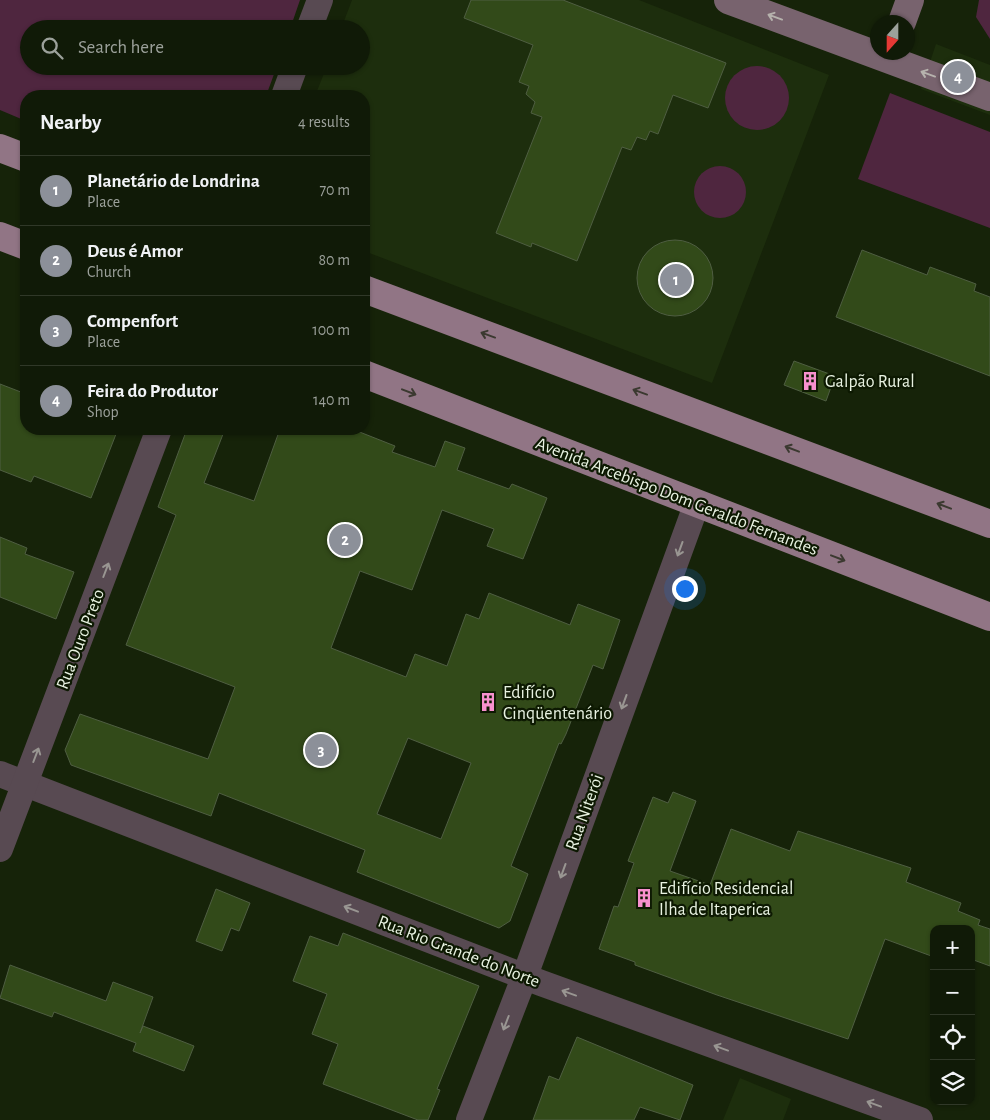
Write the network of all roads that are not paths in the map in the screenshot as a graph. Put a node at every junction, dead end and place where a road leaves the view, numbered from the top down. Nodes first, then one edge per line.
1 (320, 0) edge
2 (728, 0) edge
3 (910, 0) edge
4 (905, 15) edge
5 (312, 20) edge
6 (870, 49) edge
7 (899, 60) edge
8 (292, 75) edge
9 (286, 90) edge
10 (990, 97) edge
11 (0, 148) edge
12 (20, 156) edge
13 (0, 236) edge
14 (20, 244) edge
15 (370, 291) edge
16 (370, 376) edge
17 (157, 435) edge
18 (696, 503) junction
19 (990, 524) edge
20 (990, 617) edge
21 (0, 774) edge
22 (25, 784) junction
23 (0, 849) edge
24 (524, 976) junction
25 (469, 1120) edge
26 (920, 1120) edge

1 - 5 street
6 -> 2 street
3 - 4 street
10 -> 7 street
8 - 9 street
11 - 12 main road
13 - 14 main road
19 -> 15 main road
16 -> 18 main road, Avenida Arcebispo Dom Geraldo Fernandes
22 -> 17 street, Rua Ouro Preto
18 -> 20 main road, Avenida Arcebispo Dom Geraldo Fernandes
18 -> 24 street, Rua Niterói
21 - 22 street, Rua Rio Grande do Norte
22 - 23 street, Rua Ouro Preto
24 -> 22 street, Rua Rio Grande do Norte
24 -> 25 street, Rua Niterói
26 -> 24 street, Rua Rio Grande do Norte

